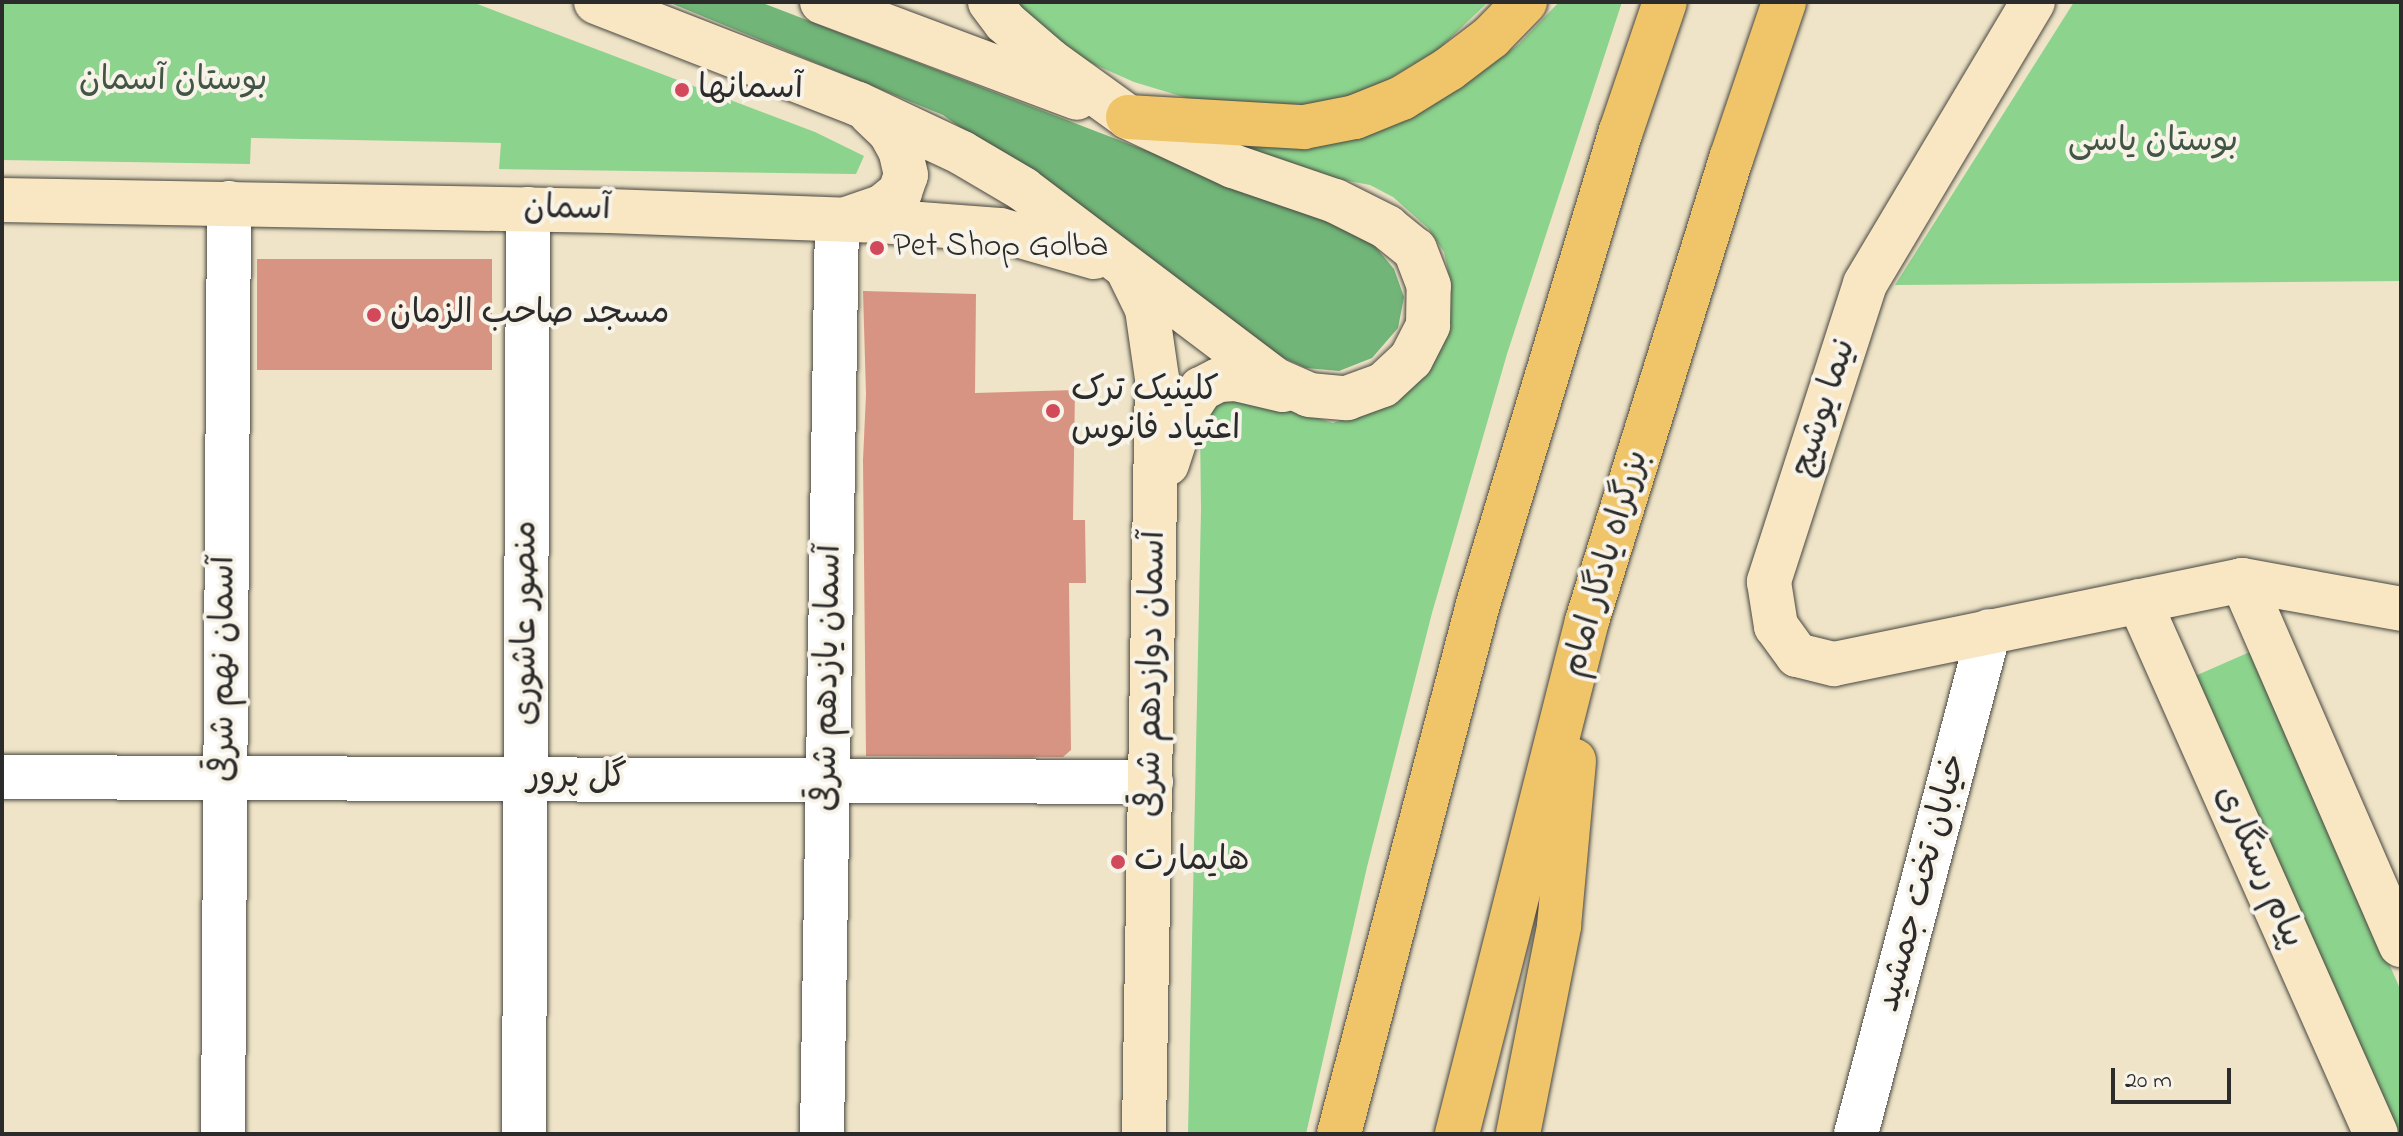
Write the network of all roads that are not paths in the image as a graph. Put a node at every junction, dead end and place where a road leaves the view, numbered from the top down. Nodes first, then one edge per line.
1 (596, 2) edge
2 (822, 2) edge
3 (990, 2) edge
4 (1525, 2) edge
5 (1665, 2) edge
6 (1784, 2) edge
7 (2033, 2) edge
8 (858, 104) junction
9 (1128, 117) junction
10 (2, 200) edge
11 (229, 203) junction
12 (528, 209) junction
13 (837, 222) junction
14 (1127, 267) junction
15 (1309, 395) junction
16 (1155, 525) junction
17 (2242, 580) junction
18 (2139, 601) junction
19 (2401, 609) edge
20 (1587, 621) junction
21 (1989, 631) junction
22 (2, 777) edge
23 (225, 777) junction
24 (526, 779) junction
25 (827, 780) junction
26 (1151, 782) junction
27 (2401, 945) edge
28 (223, 1134) edge
29 (524, 1134) edge
30 (822, 1134) edge
31 (1144, 1134) edge
32 (1339, 1134) edge
33 (1457, 1134) edge
34 (1518, 1134) edge
35 (1856, 1134) edge
36 (2376, 1134) edge

1 - 8 street
2 - 9 street
3 - 9 street
4 - 9 highway
5 - 32 highway
6 - 20 highway, بزرگراه یادگار امام
7 - 21 street, نیما یوشیج
8 - 13 street
8 - 14 street
9 - 15 street
10 - 11 street, آسمان
11 - 12 street, آسمان
11 - 23 street, آسمان نهم شرقی
12 - 13 street, آسمان
12 - 24 street, منصور عاشوری
13 - 14 street, آسمان
13 - 25 street, آسمان یازدهم شرقی
14 - 15 street
14 - 16 street, آسمان دوازدهم شرقی
15 - 16 street
16 - 26 street, آسمان دوازدهم شرقی
17 - 18 street, نیما یوشیج
17 - 19 street
17 - 27 street
18 - 21 street, نیما یوشیج
18 - 36 street, پیام رستگاری
20 - 33 highway, بزرگراه یادگار امام
20 - 34 highway
21 - 35 street, خیابان تخت جمشید
22 - 23 street, گل پرور
23 - 24 street, گل پرور
23 - 28 street, آسمان نهم شرقی
24 - 25 street, گل پرور
24 - 29 street, منصور عاشوری
25 - 26 street, گل پرور
25 - 30 street, آسمان یازدهم شرقی
26 - 31 street, آسمان دوازدهم شرقی

